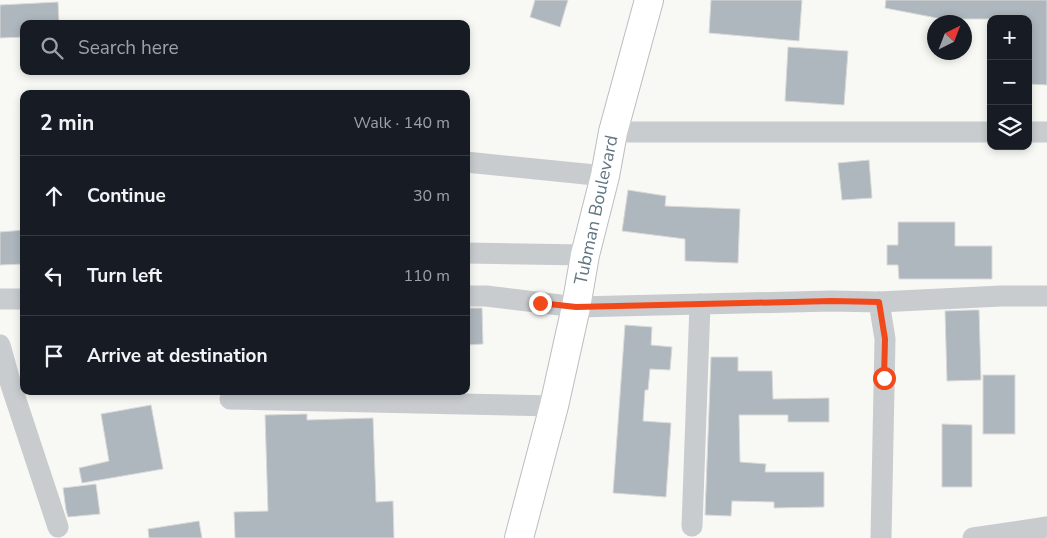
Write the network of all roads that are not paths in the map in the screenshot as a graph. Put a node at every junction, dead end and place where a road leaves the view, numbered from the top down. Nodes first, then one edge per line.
1 (649, 0) edge
2 (613, 132) junction
3 (987, 132) edge
4 (1032, 132) edge
5 (1047, 132) edge
6 (470, 162) edge
7 (604, 176) junction
8 (470, 253) edge
9 (585, 255) junction
10 (470, 296) edge
11 (1047, 296) edge
12 (0, 299) edge
13 (20, 299) edge
14 (879, 302) junction
15 (700, 304) junction
16 (576, 307) junction
17 (0, 345) edge
18 (230, 399) dead end
19 (554, 406) junction
20 (692, 526) dead end
21 (58, 527) dead end
22 (1047, 527) edge
23 (519, 538) edge
24 (881, 538) edge
25 (973, 538) edge

1 - 2 highway, Tubman Boulevard
2 - 3 street
2 - 7 highway, Tubman Boulevard
4 - 5 street
6 - 7 street
7 - 9 highway, Tubman Boulevard
8 - 9 street
9 - 16 highway, Tubman Boulevard
10 - 16 street
11 - 14 street
12 - 13 street
14 - 15 street
14 - 24 street
15 - 16 street
15 - 20 street
16 - 19 highway, Tubman Boulevard
17 - 21 street
18 - 19 street
19 - 23 highway, Tubman Boulevard
22 - 25 street

